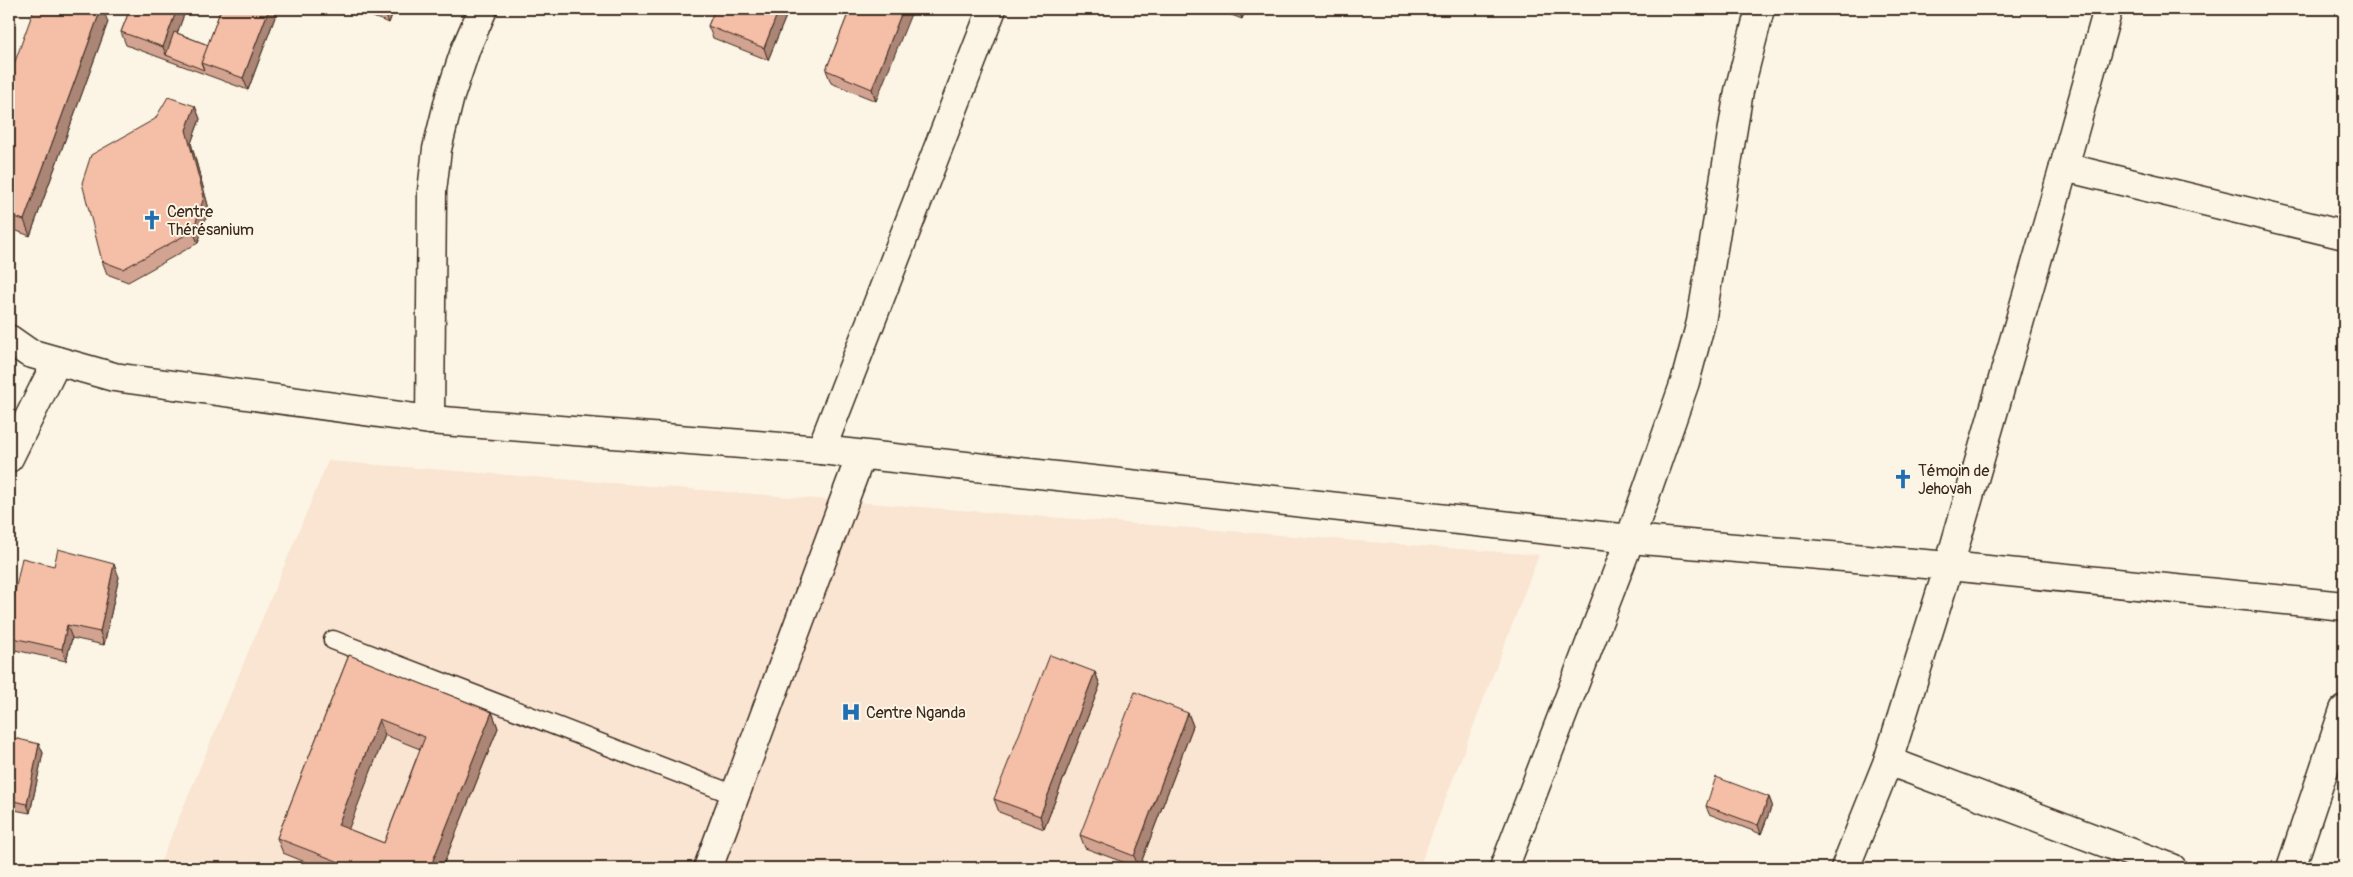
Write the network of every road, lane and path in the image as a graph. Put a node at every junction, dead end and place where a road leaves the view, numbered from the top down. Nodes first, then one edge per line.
1 (483, 9) edge
2 (992, 9) edge
3 (1760, 9) edge
4 (2108, 9) edge
5 (2064, 167) junction
6 (2344, 236) edge
7 (9, 339) edge
8 (58, 361) junction
9 (430, 420) junction
10 (16, 428) edge
11 (821, 450) junction
12 (861, 455) junction
13 (9, 458) edge
14 (1630, 539) junction
15 (1949, 566) junction
16 (2344, 606) edge
17 (333, 640) dead end
18 (2344, 710) edge
19 (1888, 761) junction
20 (735, 795) junction
21 (708, 868) edge
22 (1504, 868) edge
23 (1845, 868) edge
24 (2172, 868) edge
25 (2291, 868) edge

1 - 9 street
2 - 11 street
3 - 14 street
4 - 5 street
5 - 6 street
5 - 15 street
7 - 8 street
8 - 9 street
8 - 10 street
9 - 11 street
10 - 13 street
11 - 12 street
12 - 14 street
12 - 20 street
14 - 15 street
14 - 22 street
15 - 16 street
15 - 19 street
17 - 20 lane
18 - 25 street
19 - 23 street
19 - 24 street
20 - 21 street

